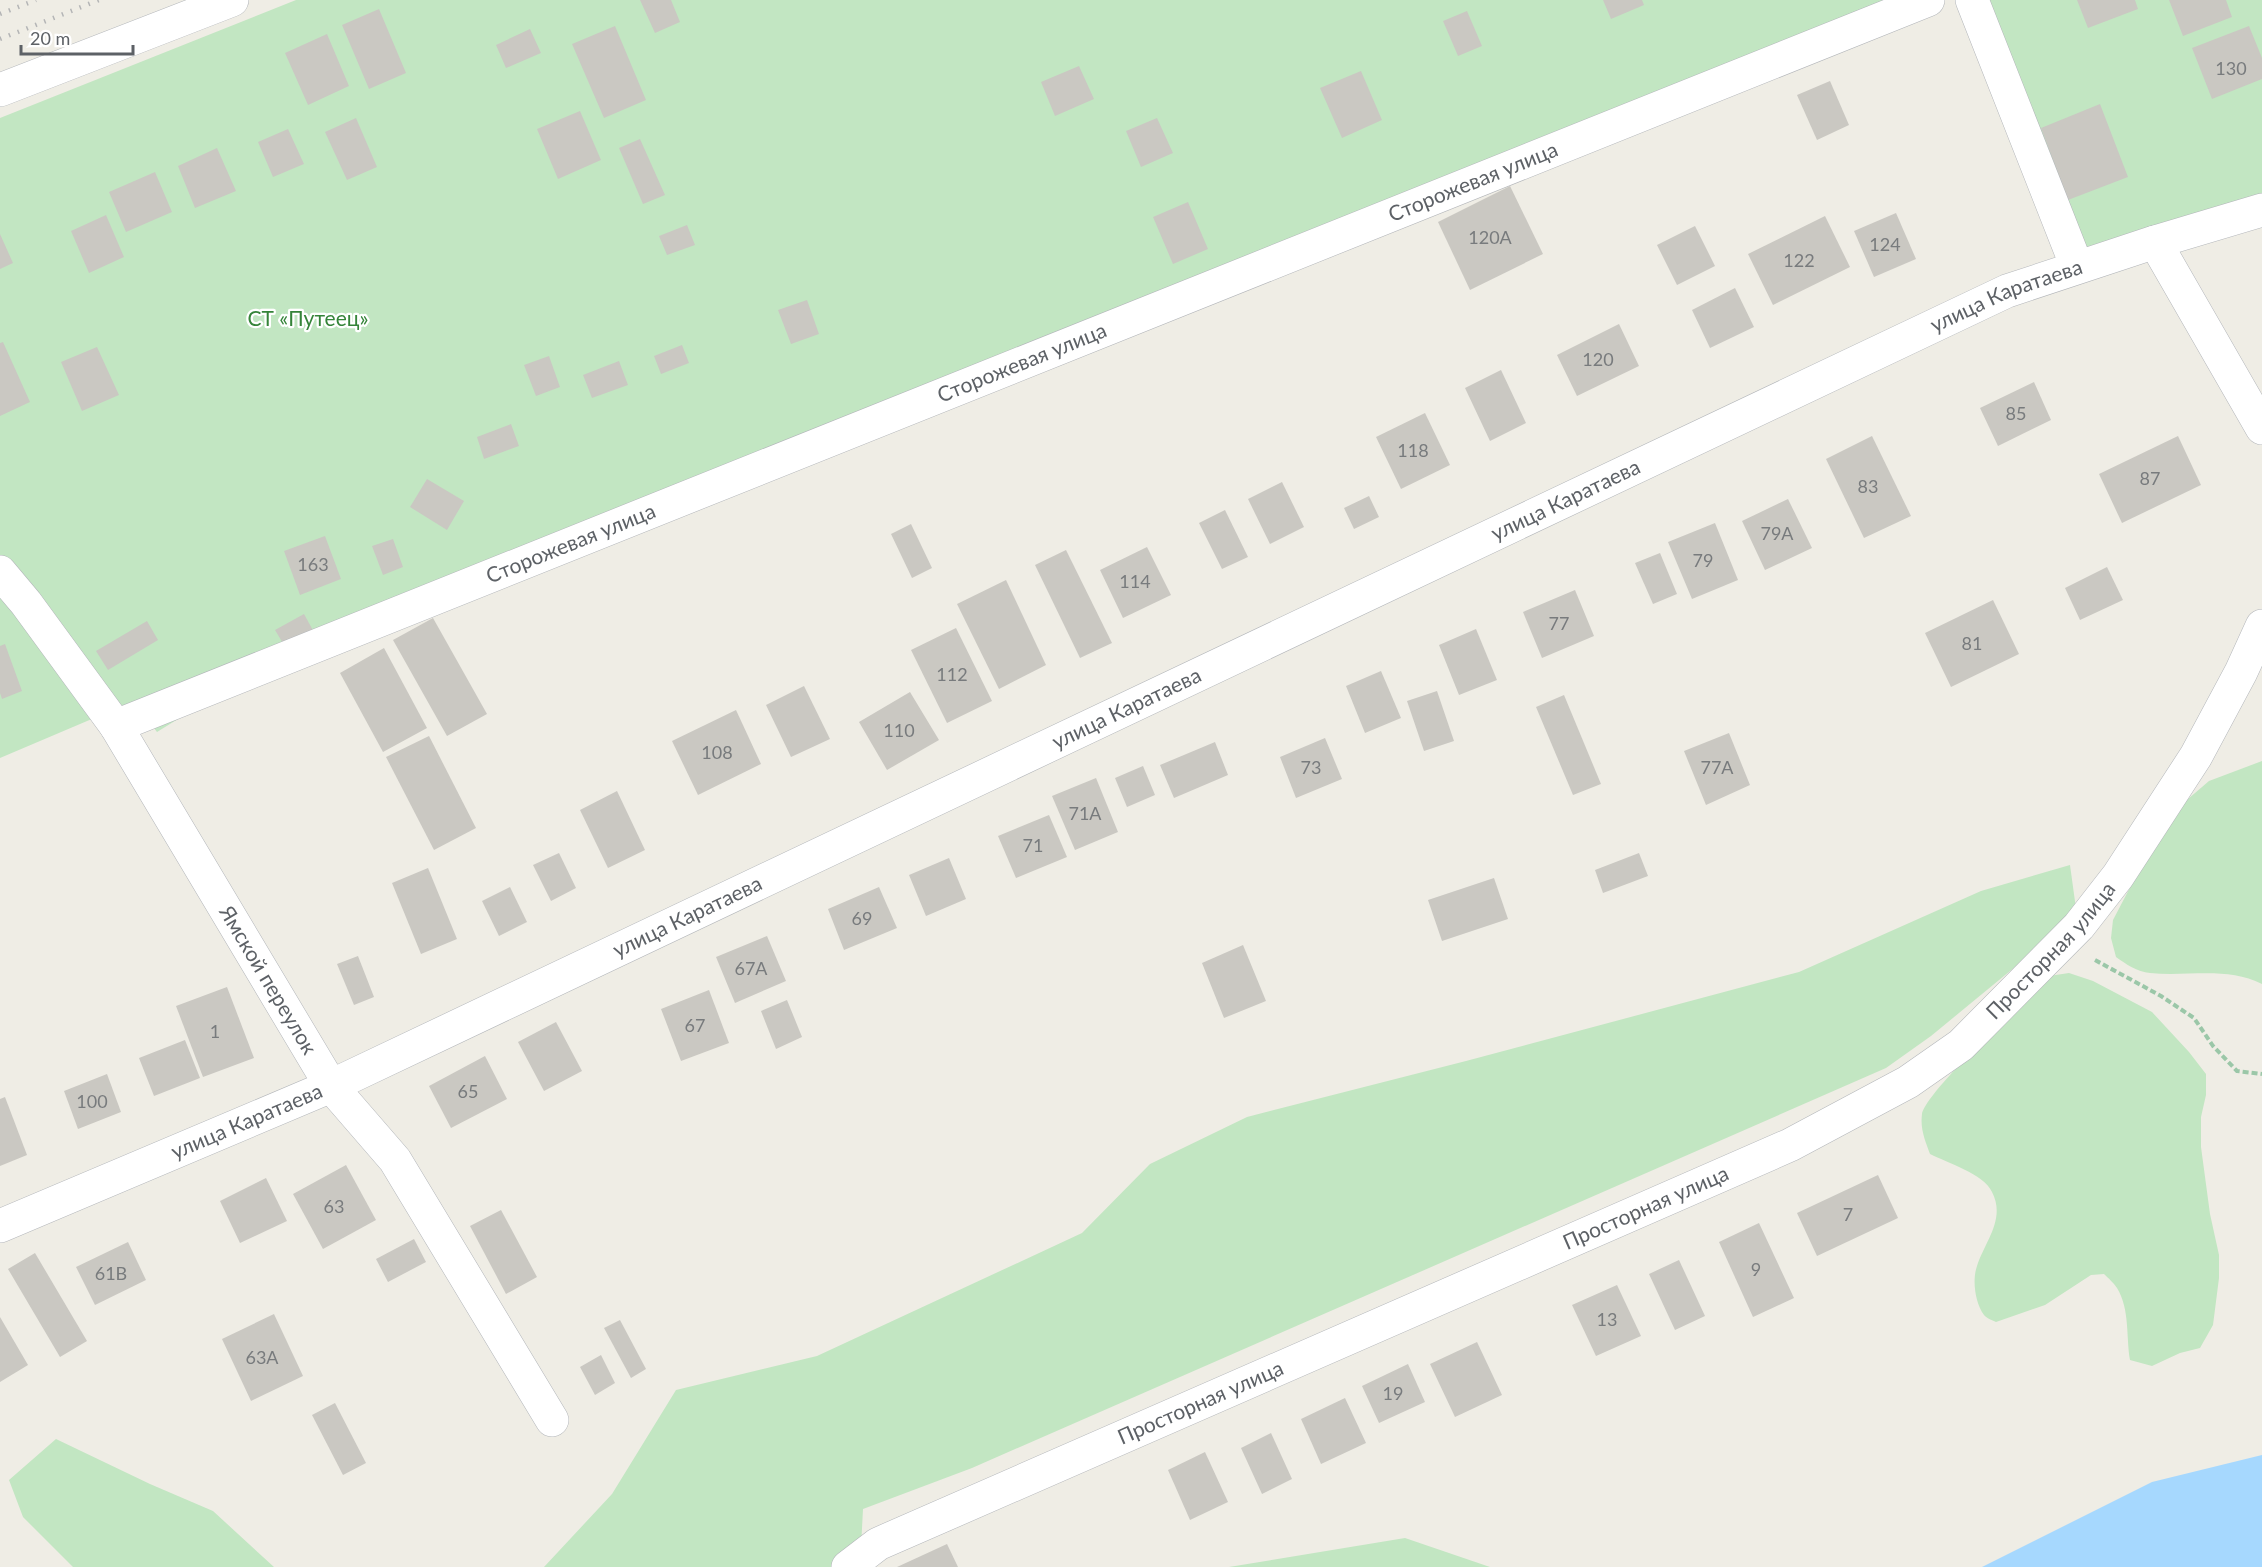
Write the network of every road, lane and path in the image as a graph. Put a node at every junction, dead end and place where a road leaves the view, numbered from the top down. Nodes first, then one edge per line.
1 (232, 0) edge
2 (1928, 0) edge
3 (1972, 0) edge
4 (0, 90) edge
5 (2262, 210) edge
6 (2155, 242) junction
7 (2078, 267) junction
8 (2262, 428) edge
9 (0, 572) edge
10 (13, 608) edge
11 (2262, 626) edge
12 (116, 726) junction
13 (2064, 942) junction
14 (2262, 1074) edge
15 (331, 1086) junction
16 (0, 1226) edge
17 (552, 1420) dead end
18 (848, 1567) edge

1 - 4 street
2 - 12 street, Сторожевая улица
3 - 7 street
5 - 6 street, улица Каратаева
6 - 7 street, улица Каратаева
6 - 8 street
7 - 15 street, улица Каратаева
9 - 10 street, Ямской переулок
10 - 12 street, Ямской переулок
11 - 13 street, Просторная улица
12 - 15 street, Ямской переулок
13 - 14 path
13 - 18 street, Просторная улица
15 - 16 street, улица Каратаева
15 - 17 street, Ямской переулок

